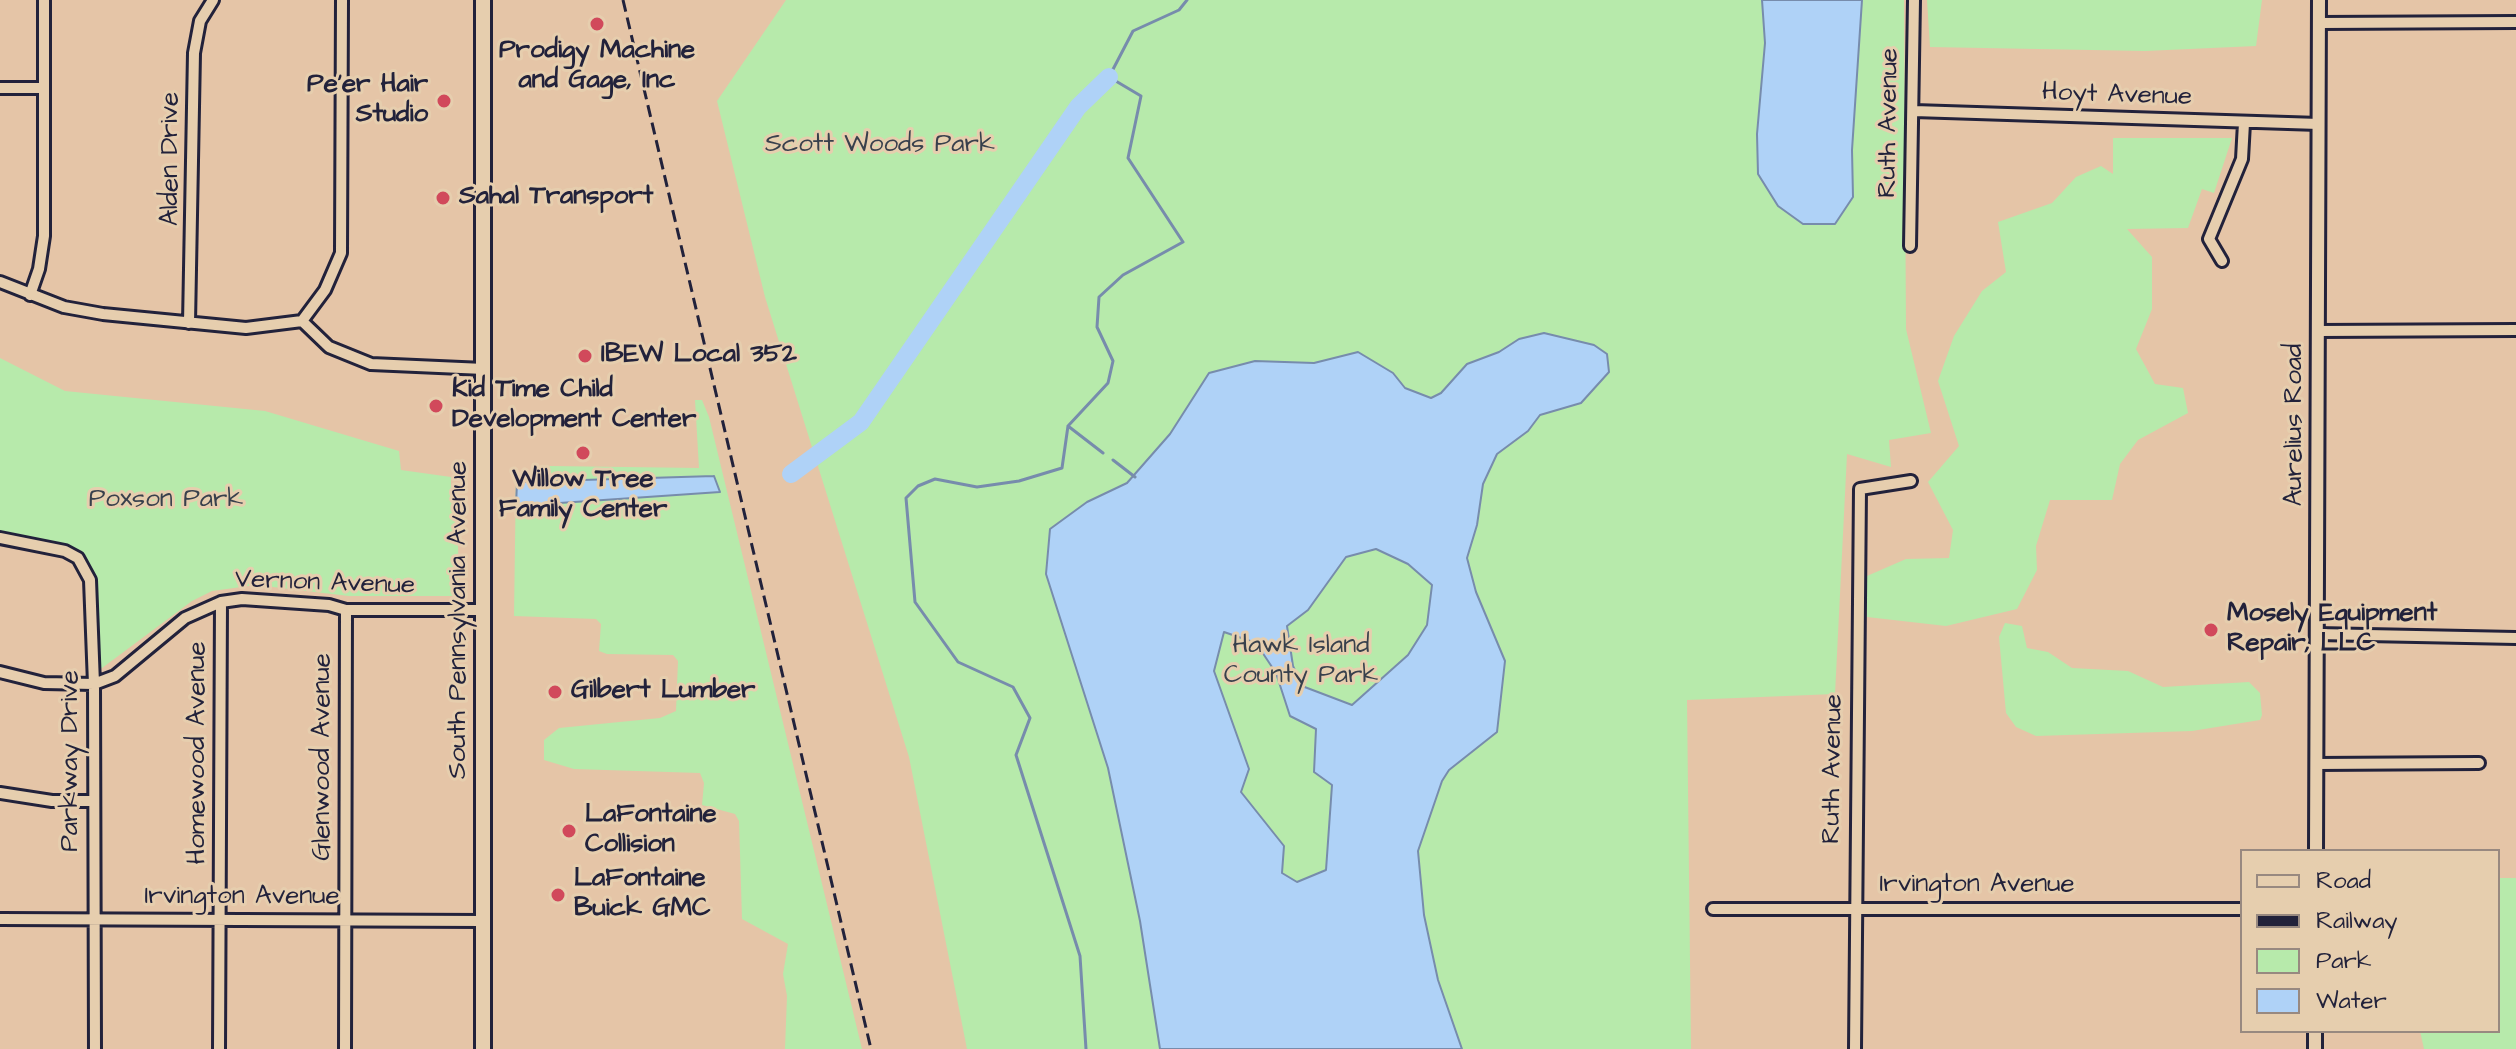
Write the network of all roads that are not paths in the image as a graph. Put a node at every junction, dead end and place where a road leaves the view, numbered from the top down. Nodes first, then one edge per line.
1 (44, 0) edge
2 (213, 0) edge
3 (342, 0) edge
4 (483, 0) edge
5 (1914, 0) edge
6 (2319, 0) edge
7 (2516, 22) edge
8 (2319, 23) junction
9 (0, 88) edge
10 (44, 88) junction
11 (1914, 111) junction
12 (2244, 123) junction
13 (2319, 124) junction
14 (1910, 246) dead end
15 (2222, 261) dead end
16 (0, 282) edge
17 (30, 295) junction
18 (302, 321) junction
19 (189, 323) junction
20 (2516, 330) edge
21 (2318, 331) junction
22 (484, 369) junction
23 (1911, 481) dead end
24 (0, 538) edge
25 (221, 602) junction
26 (346, 610) junction
27 (484, 610) junction
28 (2317, 634) junction
29 (2516, 638) edge
30 (0, 672) edge
31 (94, 684) junction
32 (2479, 763) dead end
33 (2316, 764) junction
34 (0, 793) edge
35 (94, 801) junction
36 (2316, 849) edge
37 (1855, 907) junction
38 (1713, 909) dead end
39 (2240, 909) edge
40 (0, 919) edge
41 (95, 919) junction
42 (220, 920) junction
43 (345, 920) junction
44 (483, 921) junction
45 (95, 1049) edge
46 (219, 1049) edge
47 (345, 1049) edge
48 (483, 1049) edge
49 (1855, 1049) edge

1 - 10 street
2 - 19 street, Alden Drive
3 - 18 street
4 - 22 main road, South Pennsylvania Avenue
5 - 11 street, Ruth Avenue
6 - 8 street, Aurelius Road
7 - 8 street
8 - 13 street, Aurelius Road
9 - 10 street
10 - 17 street
11 - 12 street, Hoyt Avenue
11 - 14 street, Ruth Avenue
12 - 13 street, Hoyt Avenue
12 - 15 street
13 - 21 street, Aurelius Road
16 - 17 street
17 - 19 street
18 - 19 street
18 - 22 street
20 - 21 street
21 - 28 street, Aurelius Road
22 - 27 main road, South Pennsylvania Avenue
23 - 37 street, Ruth Avenue
24 - 31 street, Parkway Drive
25 - 26 street, Vernon Avenue
25 - 31 street, Vernon Avenue
25 - 42 street, Homewood Avenue
26 - 27 street, Vernon Avenue
26 - 43 street, Glenwood Avenue
27 - 44 main road, South Pennsylvania Avenue
28 - 29 street
28 - 33 street, Aurelius Road
30 - 31 street
31 - 35 street, Parkway Drive
32 - 33 street
33 - 36 street, Aurelius Road
34 - 35 street
35 - 41 street, Parkway Drive
37 - 38 street, Irvington Avenue
37 - 39 street, Irvington Avenue
37 - 49 street, Ruth Avenue
40 - 41 street, Irvington Avenue
41 - 42 street, Irvington Avenue
41 - 45 street, Parkway Drive
42 - 43 street, Irvington Avenue
42 - 46 street, Homewood Avenue
43 - 44 street, Irvington Avenue
43 - 47 street, Glenwood Avenue
44 - 48 main road, South Pennsylvania Avenue

